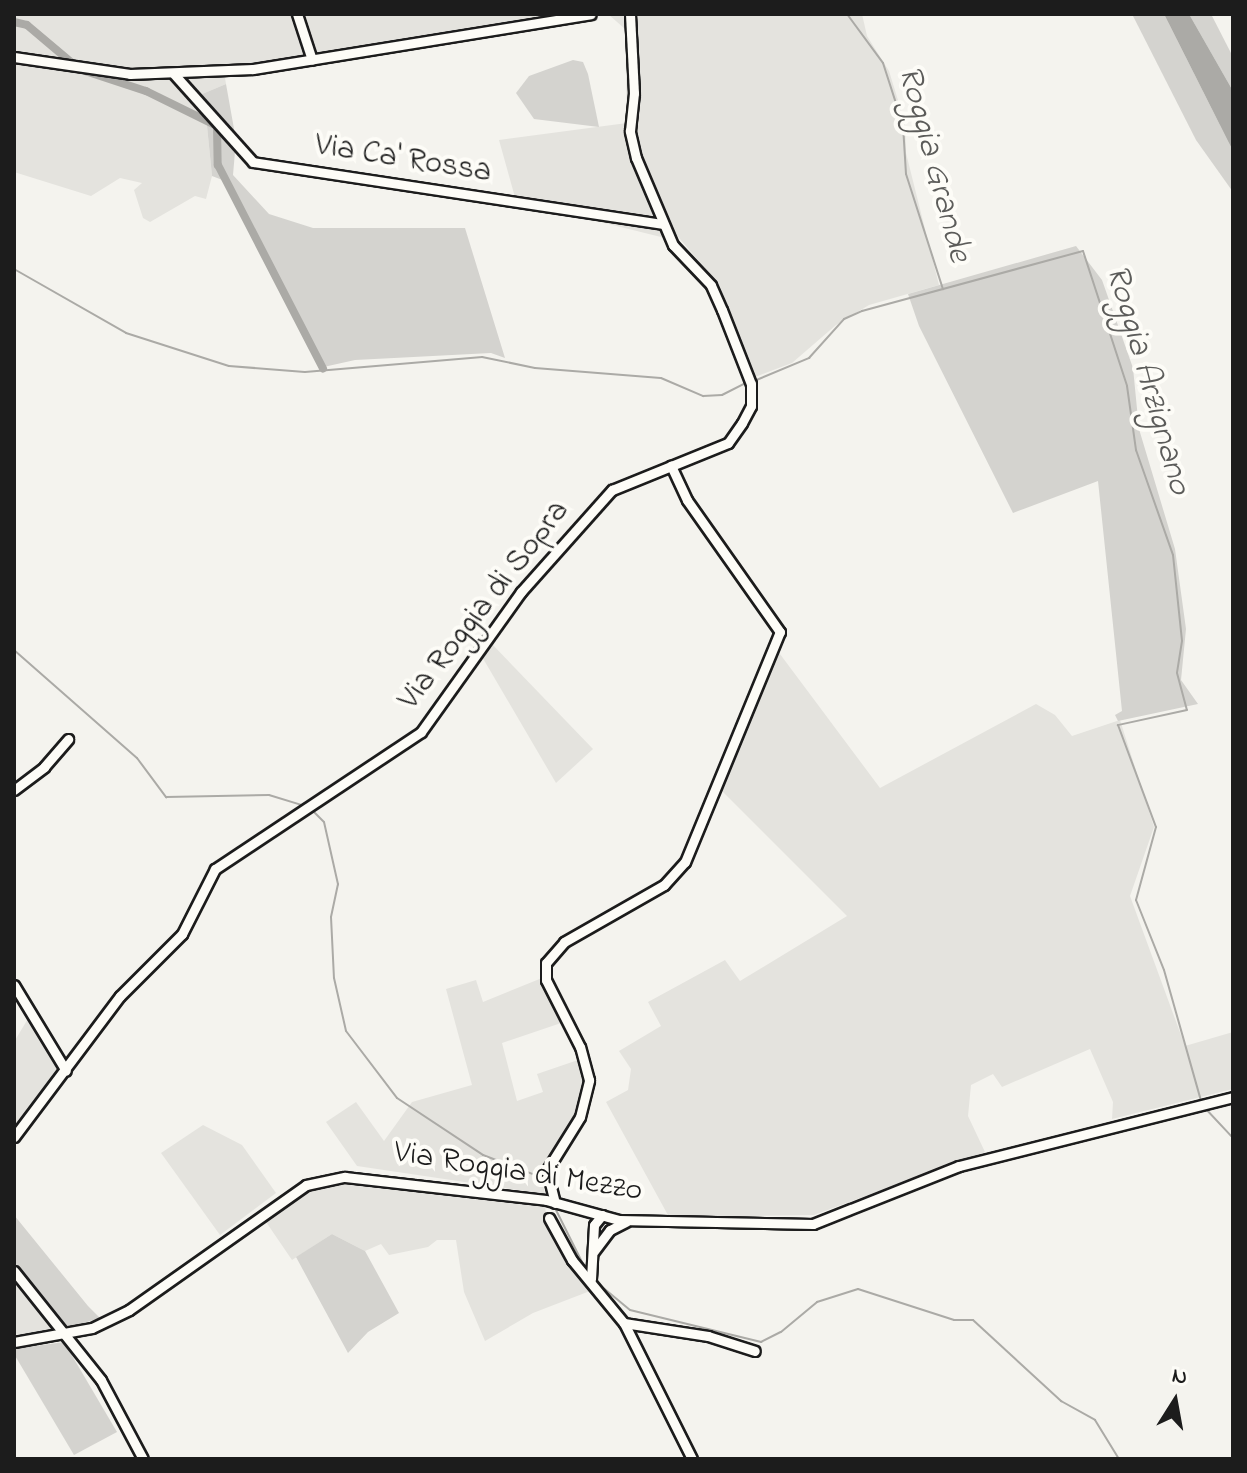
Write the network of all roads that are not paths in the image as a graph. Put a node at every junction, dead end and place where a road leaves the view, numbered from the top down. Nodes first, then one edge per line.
1 (297, 14) edge
2 (591, 14) edge
3 (630, 14) edge
4 (14, 57) edge
5 (312, 60) junction
6 (174, 74) junction
7 (662, 224) junction
8 (671, 466) junction
9 (68, 739) dead end
10 (14, 790) edge
11 (14, 985) edge
12 (66, 1071) junction
13 (1233, 1097) edge
14 (14, 1137) edge
15 (555, 1203) junction
16 (602, 1215) junction
17 (549, 1218) dead end
18 (634, 1220) junction
19 (592, 1253) junction
20 (14, 1271) edge
21 (591, 1279) junction
22 (624, 1323) junction
23 (65, 1335) junction
24 (14, 1342) edge
25 (755, 1351) dead end
26 (143, 1459) edge
27 (692, 1459) edge

1 - 5 street
2 - 5 street
3 - 7 street
4 - 6 street
5 - 6 street
6 - 7 street, Via Ca' Rossa
7 - 8 street, Via Roggia di Sopra
8 - 12 street, Via Roggia di Sopra
8 - 15 street
9 - 10 street
11 - 12 street
12 - 14 street, Via Roggia di Sopra
13 - 18 street, Via Roggia di Mezzo
15 - 16 street, Via Roggia di Mezzo
15 - 19 street
15 - 23 street, Via Roggia di Mezzo
16 - 18 street, Via Roggia di Mezzo
16 - 19 street
17 - 21 street
18 - 19 street
19 - 21 street
20 - 23 street
21 - 22 street
22 - 25 street
22 - 27 street
23 - 24 street, Via Roggia di Mezzo
23 - 26 street

